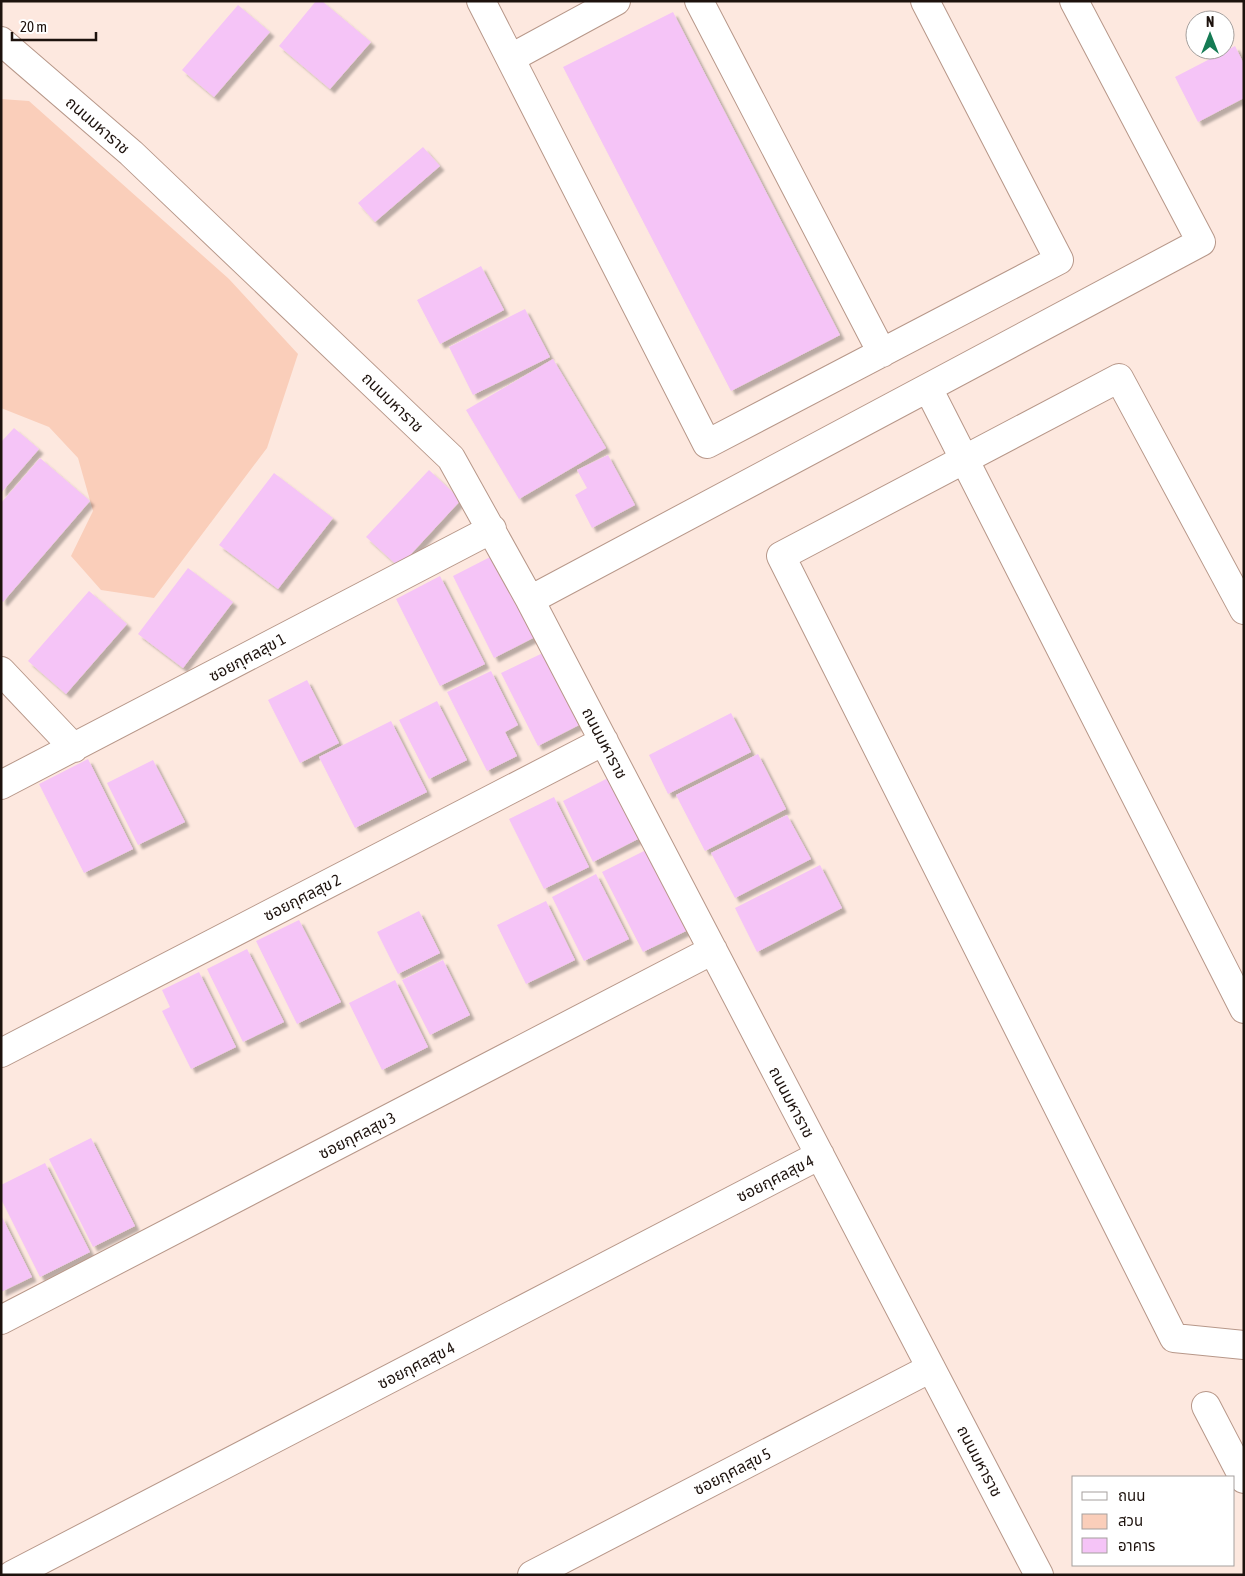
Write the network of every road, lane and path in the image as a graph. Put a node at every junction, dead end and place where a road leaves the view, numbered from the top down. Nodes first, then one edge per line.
1 (481, 1) edge
2 (616, 1) edge
3 (699, 1) edge
4 (925, 1) edge
5 (1074, 1) edge
6 (1, 41) edge
7 (510, 58) junction
8 (882, 353) junction
9 (928, 388) junction
10 (964, 458) junction
11 (492, 529) junction
12 (530, 600) junction
13 (1244, 610) edge
14 (1, 671) edge
15 (604, 741) junction
16 (74, 748) junction
17 (1, 784) edge
18 (713, 950) junction
19 (1244, 1009) edge
20 (1, 1053) edge
21 (820, 1155) junction
22 (1, 1320) edge
23 (1244, 1345) edge
24 (931, 1368) junction
25 (1206, 1406) dead end
26 (1242, 1473) edge
27 (12, 1575) edge
28 (532, 1575) edge
29 (1039, 1575) edge

1 - 7 street
2 - 7 street
3 - 8 street
4 - 8 street
5 - 9 street
6 - 11 street, ถนนมหาราช
7 - 8 street
9 - 10 street
9 - 12 street
10 - 13 street
10 - 19 street
10 - 23 street
11 - 12 street, ถนนมหาราช
11 - 16 street, ซอยกุศลสุข 1
12 - 15 street, ถนนมหาราช
14 - 16 street
15 - 18 street, ถนนมหาราช
15 - 20 street, ซอยกุศลสุข 2
16 - 17 street, ซอยกุศลสุข 1
18 - 21 street, ถนนมหาราช
18 - 22 street, ซอยกุศลสุข 3
21 - 24 street, ถนนมหาราช
21 - 27 street, ซอยกุศลสุข 4
24 - 28 street, ซอยกุศลสุข 5
24 - 29 street, ถนนมหาราช
25 - 26 street

